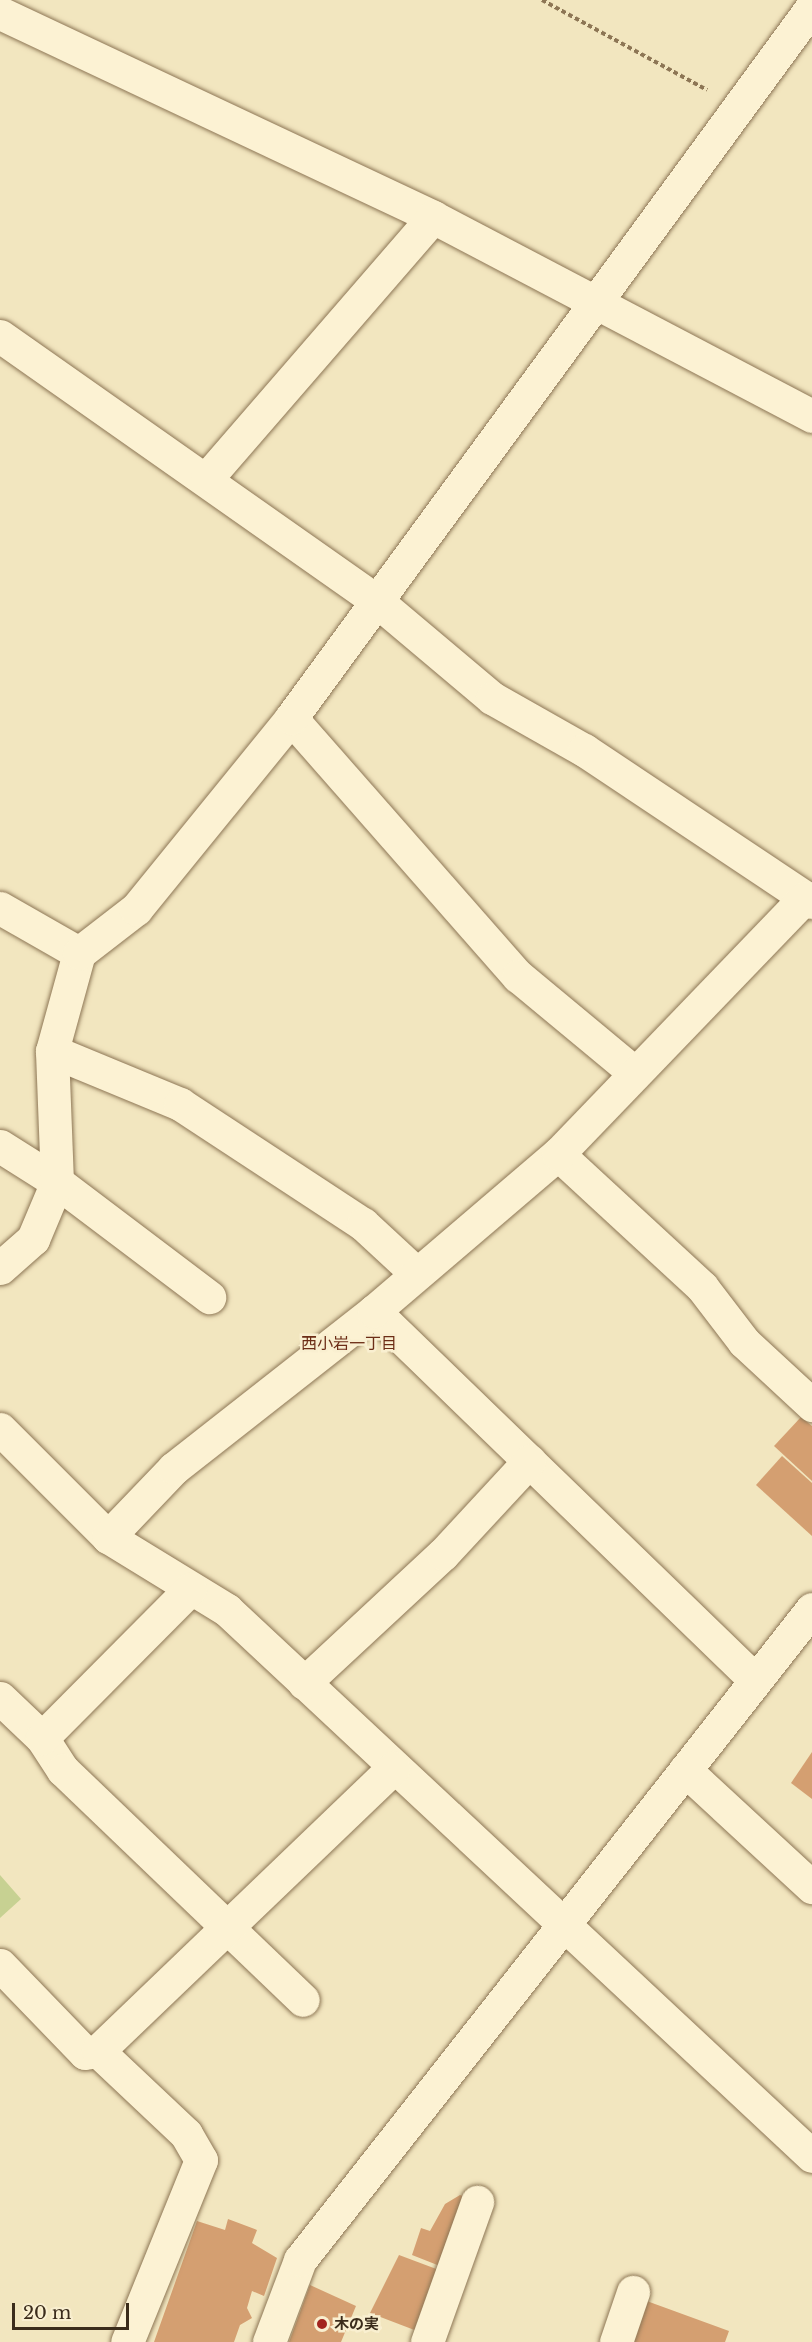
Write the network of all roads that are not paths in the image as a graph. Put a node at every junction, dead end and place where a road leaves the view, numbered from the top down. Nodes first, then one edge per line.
1 (812, 6) edge
2 (0, 13) edge
3 (433, 217) junction
4 (596, 300) junction
5 (0, 336) edge
6 (812, 416) edge
7 (207, 478) junction
8 (378, 602) junction
9 (291, 718) junction
10 (809, 899) edge
11 (0, 908) edge
12 (79, 953) junction
13 (52, 1051) junction
14 (634, 1073) junction
15 (0, 1146) edge
16 (558, 1154) junction
17 (57, 1182) junction
18 (0, 1268) edge
19 (416, 1273) junction
20 (208, 1297) dead end
21 (374, 1311) junction
22 (812, 1405) edge
23 (0, 1429) edge
24 (529, 1461) junction
25 (108, 1538) junction
26 (190, 1589) junction
27 (812, 1609) edge
28 (755, 1680) junction
29 (304, 1683) junction
30 (0, 1698) edge
31 (42, 1738) junction
32 (393, 1768) junction
33 (685, 1770) junction
34 (812, 1887) edge
35 (561, 1926) junction
36 (230, 1927) junction
37 (0, 1965) edge
38 (303, 2000) dead end
39 (98, 2050) junction
40 (812, 2156) edge
41 (477, 2202) dead end
42 (633, 2292) dead end
43 (127, 2342) edge
44 (269, 2342) edge
45 (427, 2342) edge
46 (616, 2342) edge

1 - 4 street
2 - 3 street
3 - 4 street
3 - 7 street
4 - 6 street
4 - 8 street
5 - 7 street
7 - 8 street
8 - 9 street
8 - 10 street
9 - 12 street
9 - 14 street
10 - 14 street
11 - 12 street
12 - 13 street
13 - 17 street
13 - 19 street
14 - 16 street
15 - 17 street
16 - 19 street
16 - 22 street
17 - 18 street
17 - 20 street
19 - 21 street
21 - 24 street
21 - 25 street
23 - 25 street
24 - 28 street
24 - 29 street
25 - 26 street
26 - 29 street
26 - 31 street
27 - 28 street
28 - 33 street
29 - 32 street
30 - 31 street
31 - 36 street
32 - 35 street
32 - 36 street
33 - 34 street
33 - 35 street
35 - 40 street
35 - 44 street
36 - 38 street
36 - 39 street
37 - 39 street
39 - 43 street
41 - 45 street
42 - 46 street

